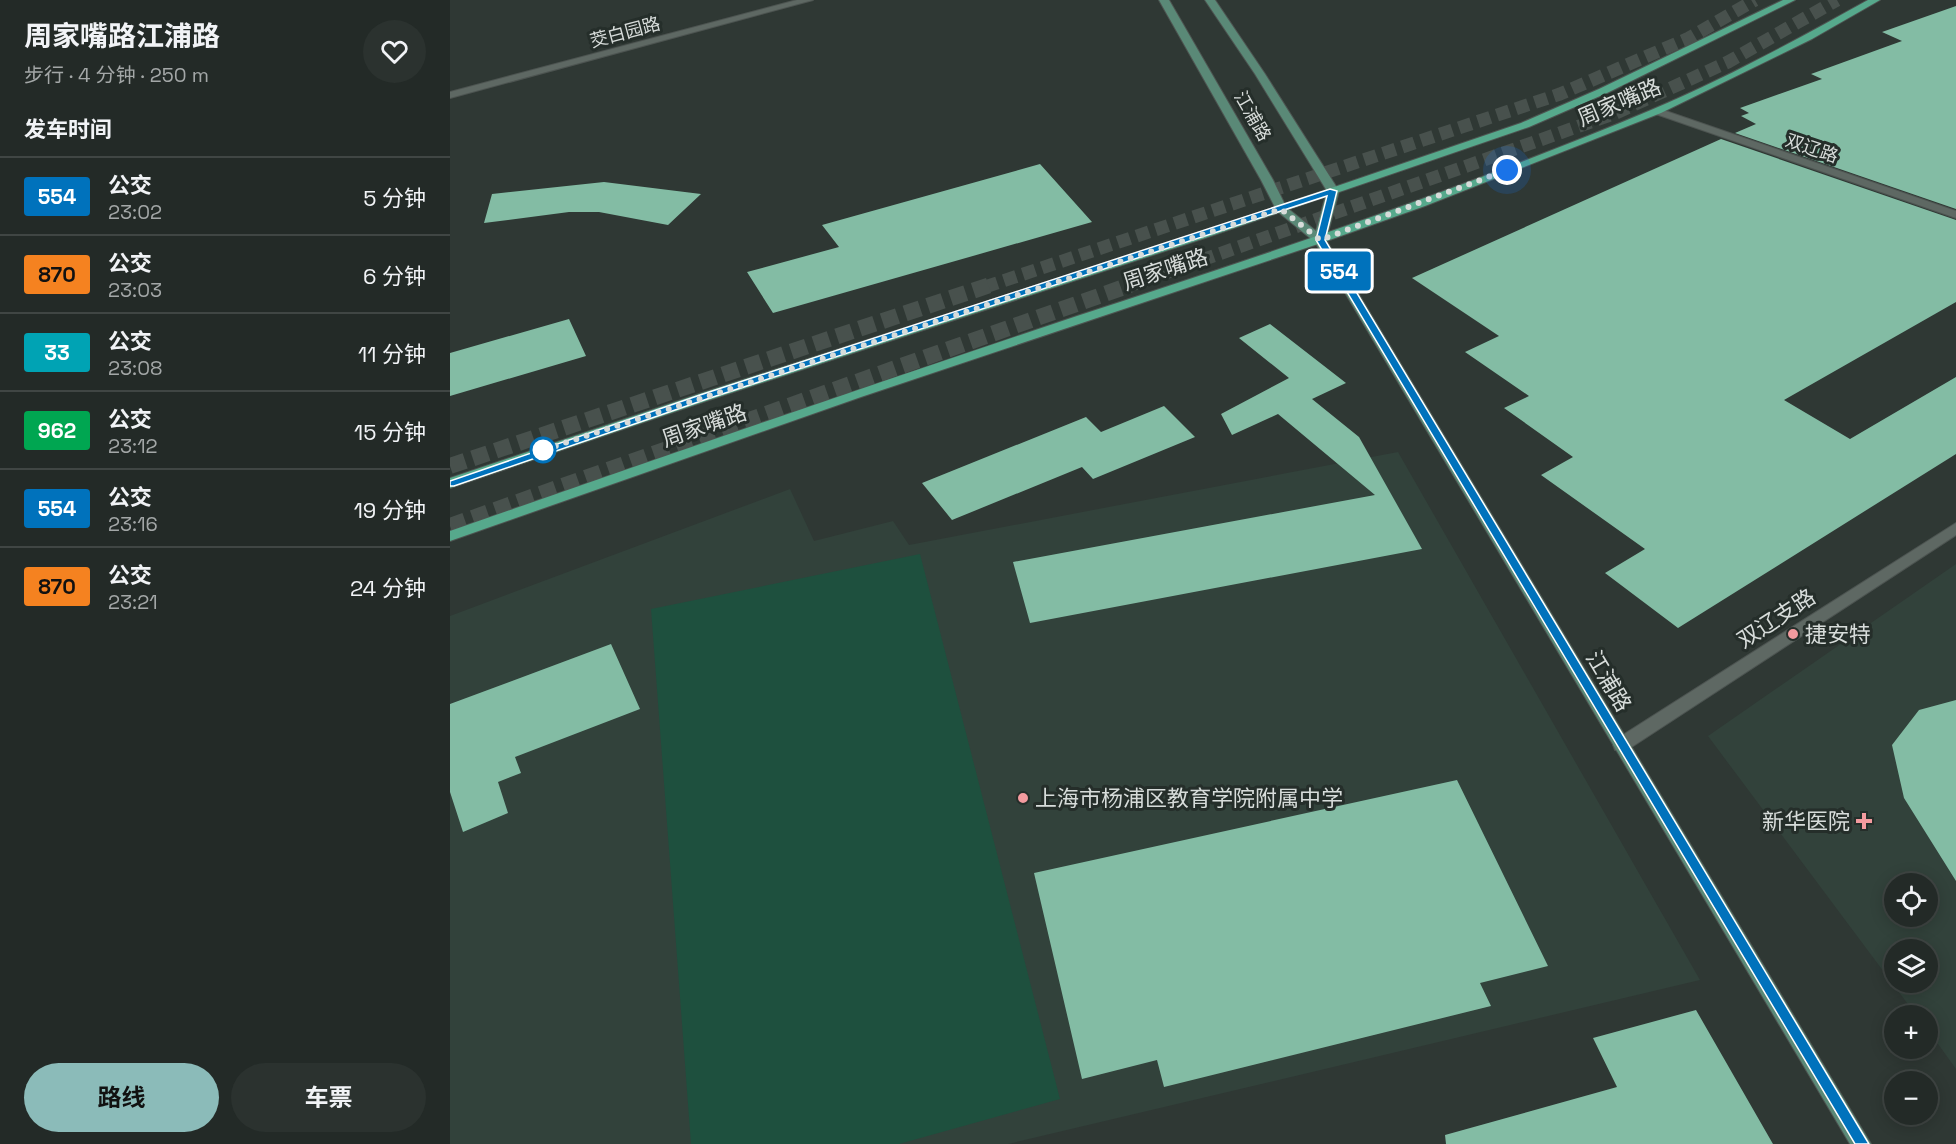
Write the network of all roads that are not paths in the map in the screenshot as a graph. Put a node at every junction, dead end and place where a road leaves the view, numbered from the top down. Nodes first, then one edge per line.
1 (808, 0) edge
2 (1164, 0) edge
3 (1210, 0) edge
4 (1790, 0) edge
5 (1875, 0) edge
6 (450, 95) edge
7 (1657, 111) junction
8 (1333, 191) junction
9 (1281, 209) junction
10 (1956, 215) edge
11 (1320, 240) junction
12 (450, 483) edge
13 (1956, 528) edge
14 (450, 536) edge
15 (1622, 745) junction
16 (1861, 1144) edge

1 - 6 street, 茭白园路
2 - 9 main road, 江浦路
3 - 8 main road, 江浦路
4 - 8 main road, 周家嘴路
5 - 7 main road, 周家嘴路
7 - 10 street, 双辽路
7 - 11 main road, 周家嘴路
8 - 9 main road, 周家嘴路
8 - 11 main road
9 - 11 main road, 江浦路
9 - 12 main road, 周家嘴路
11 - 14 main road, 周家嘴路
11 - 15 main road, 江浦路
13 - 15 street, 双辽支路
15 - 16 main road, 江浦路

